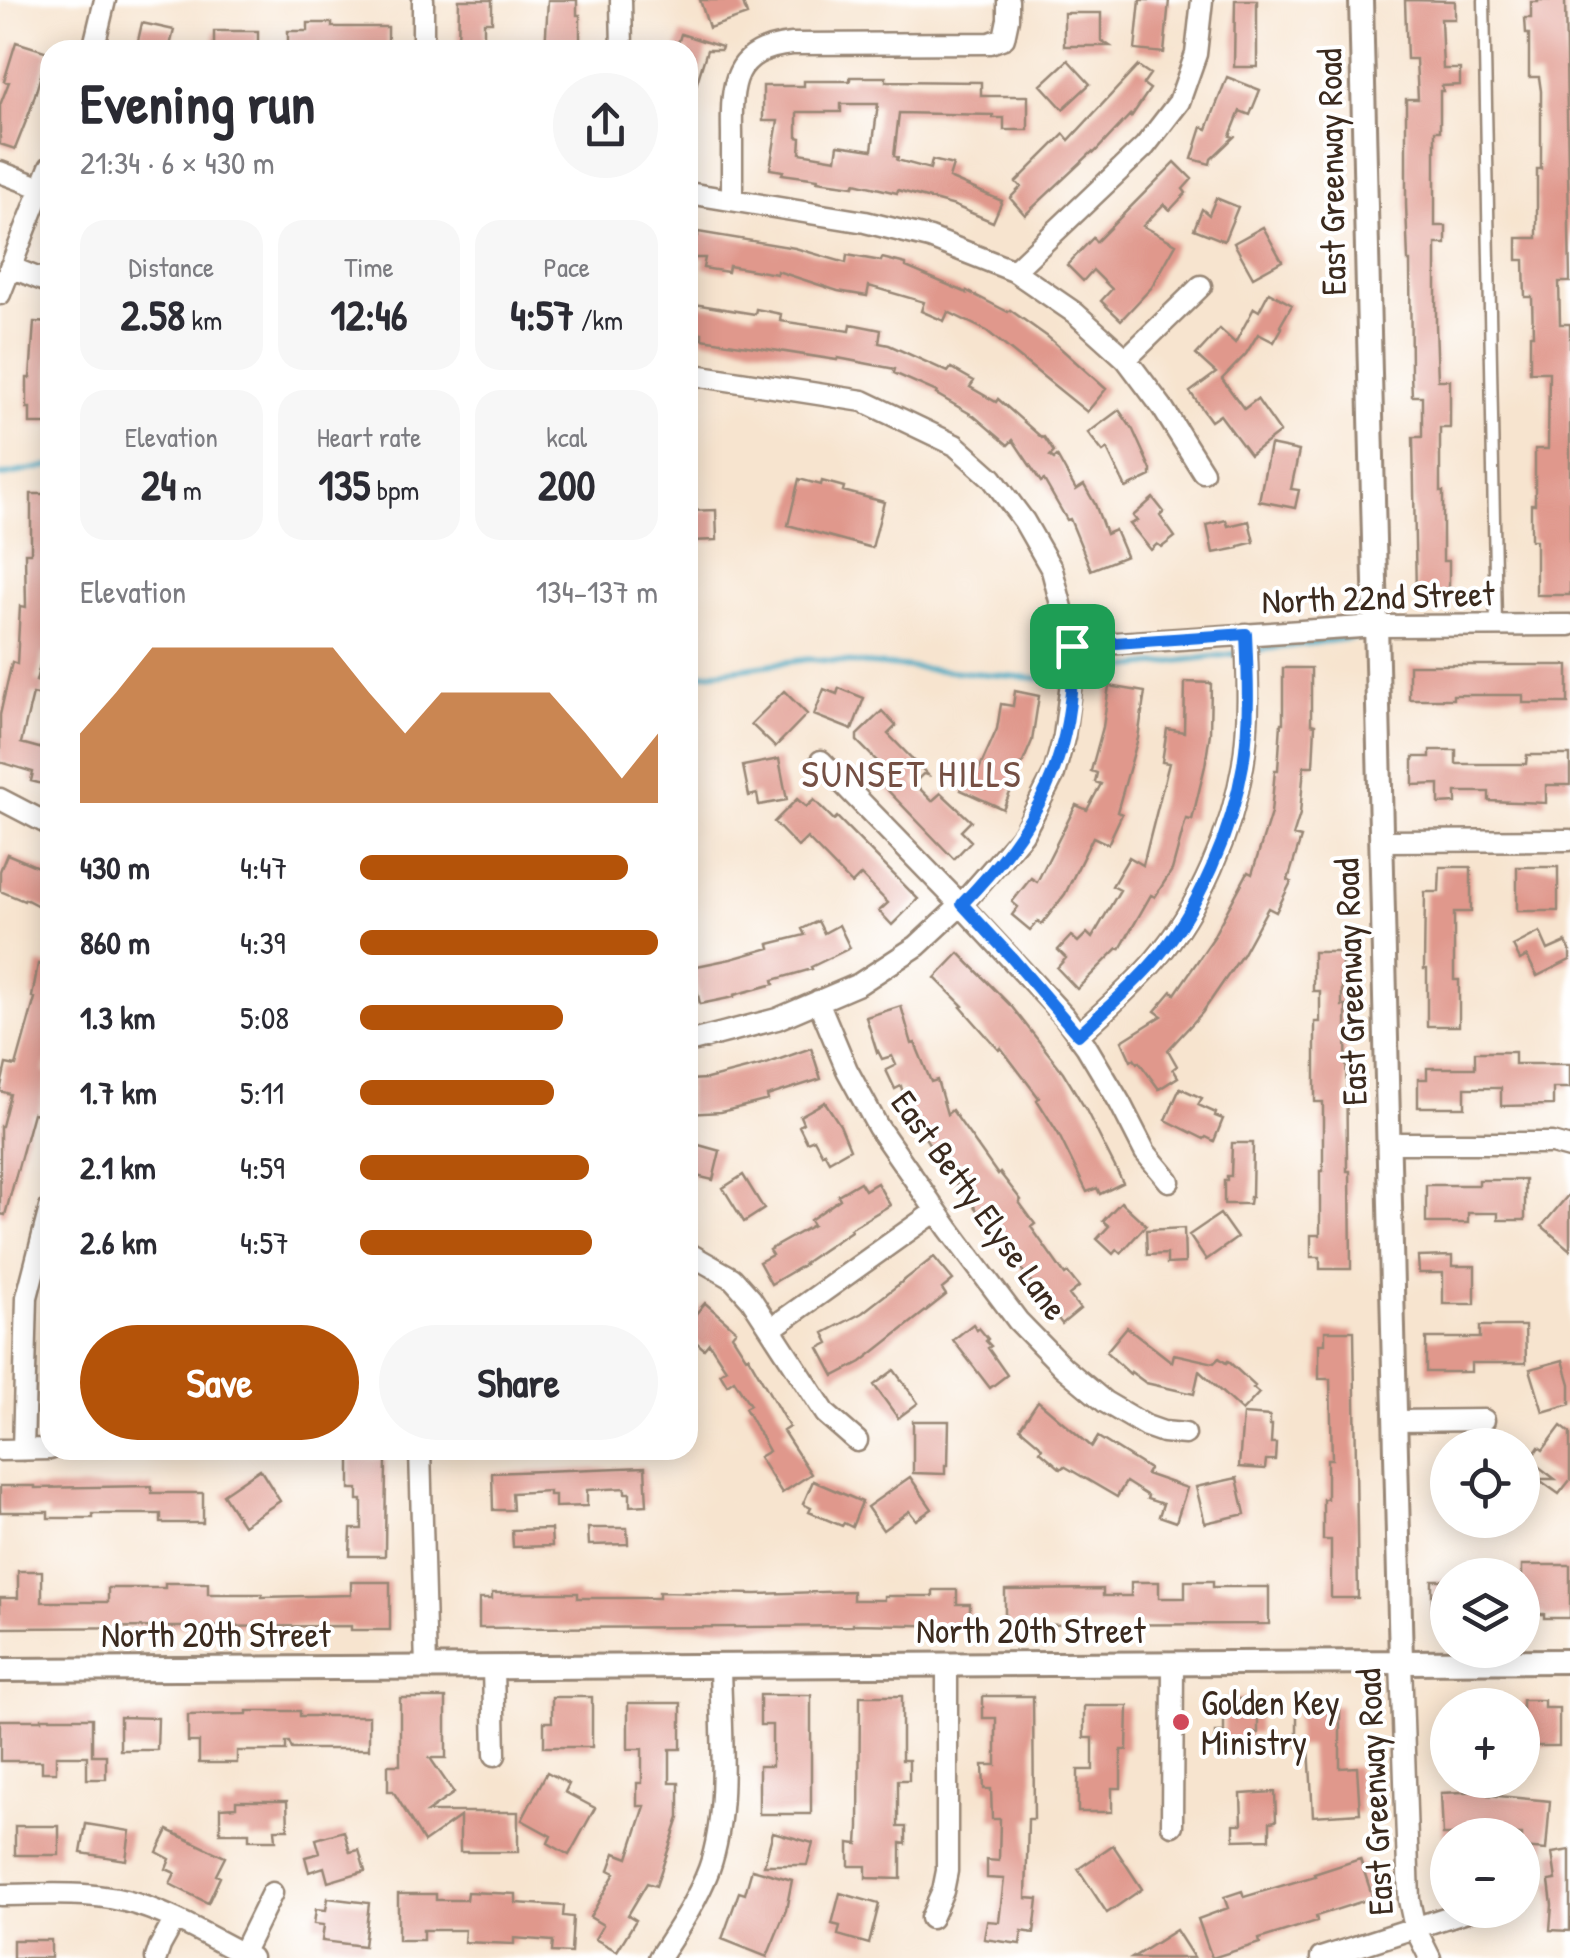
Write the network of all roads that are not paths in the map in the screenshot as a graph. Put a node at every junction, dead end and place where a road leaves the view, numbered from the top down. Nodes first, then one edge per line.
1 (105, 0) edge
2 (422, 0) edge
3 (621, 0) edge
4 (1008, 0) edge
5 (1202, 0) edge
6 (1361, 0) edge
7 (1484, 0) edge
8 (95, 40) edge
9 (423, 40) edge
10 (622, 40) edge
11 (0, 172) edge
12 (40, 187) edge
13 (40, 193) edge
14 (698, 194) edge
15 (732, 199) junction
16 (10, 267) junction
17 (1014, 272) junction
18 (40, 279) edge
19 (1201, 286) dead end
20 (0, 294) edge
21 (1126, 359) junction
22 (698, 376) edge
23 (1203, 472) dead end
24 (1496, 625) junction
25 (1570, 625) edge
26 (1377, 626) junction
27 (1246, 634) junction
28 (1072, 646) junction
29 (821, 761) dead end
30 (0, 799) edge
31 (40, 820) edge
32 (1570, 840) edge
33 (1381, 841) junction
34 (962, 904) junction
35 (818, 1001) junction
36 (1078, 1035) junction
37 (698, 1039) edge
38 (1390, 1143) junction
39 (1570, 1148) edge
40 (1169, 1181) dead end
41 (936, 1211) junction
42 (40, 1245) edge
43 (698, 1259) edge
44 (772, 1328) junction
45 (1484, 1420) dead end
46 (1396, 1422) junction
47 (1185, 1434) dead end
48 (857, 1442) dead end
49 (40, 1449) edge
50 (0, 1450) edge
51 (24, 1450) junction
52 (420, 1460) edge
53 (1401, 1661) junction
54 (1570, 1661) edge
55 (1173, 1664) junction
56 (947, 1665) junction
57 (720, 1667) junction
58 (426, 1668) junction
59 (493, 1668) junction
60 (0, 1670) edge
61 (495, 1755) dead end
62 (1172, 1826) dead end
63 (272, 1893) dead end
64 (0, 1894) edge
65 (932, 1918) dead end
66 (175, 1920) junction
67 (1430, 1923) edge
68 (1415, 1928) junction
69 (247, 1956) edge
70 (156, 1958) edge
71 (659, 1958) edge
72 (1321, 1958) edge
73 (1430, 1958) edge

1 - 8 street
2 - 9 street
3 - 10 street
4 - 15 street
5 - 17 street
6 - 26 street, East Greenway Road
7 - 24 lane
11 - 12 street
13 - 16 street
14 - 15 street
15 - 17 street
16 - 18 street
16 - 20 street
17 - 21 street
19 - 21 street
21 - 23 street
22 - 28 street
24 - 25 street, North 22nd Street
24 - 26 street, North 22nd Street
26 - 27 street, North 22nd Street
26 - 33 street, East Greenway Road
27 - 28 street, North 22nd Street
27 - 36 street
28 - 34 street
29 - 34 street
30 - 31 street
32 - 33 street
33 - 38 street, East Greenway Road
34 - 35 street
34 - 36 street
35 - 37 street
35 - 41 street, East Betty Elyse Lane
36 - 40 street
38 - 39 street
38 - 46 street, East Greenway Road
41 - 44 street
41 - 47 street, East Betty Elyse Lane
42 - 51 street
43 - 44 street
44 - 48 street
45 - 46 street
46 - 53 street, East Greenway Road
49 - 51 street
50 - 51 street
52 - 58 street
53 - 54 street, North 20th Street
53 - 55 street, North 20th Street
53 - 68 street, East Greenway Road
55 - 56 street, North 20th Street
55 - 62 street
56 - 57 street, North 20th Street
56 - 65 street
57 - 59 street, North 20th Street
57 - 71 street
58 - 59 street, North 20th Street
58 - 60 street, North 20th Street
59 - 61 street
63 - 69 street
64 - 66 street
66 - 69 street
66 - 70 street
67 - 68 street
68 - 72 street
68 - 73 street, East Greenway Road

